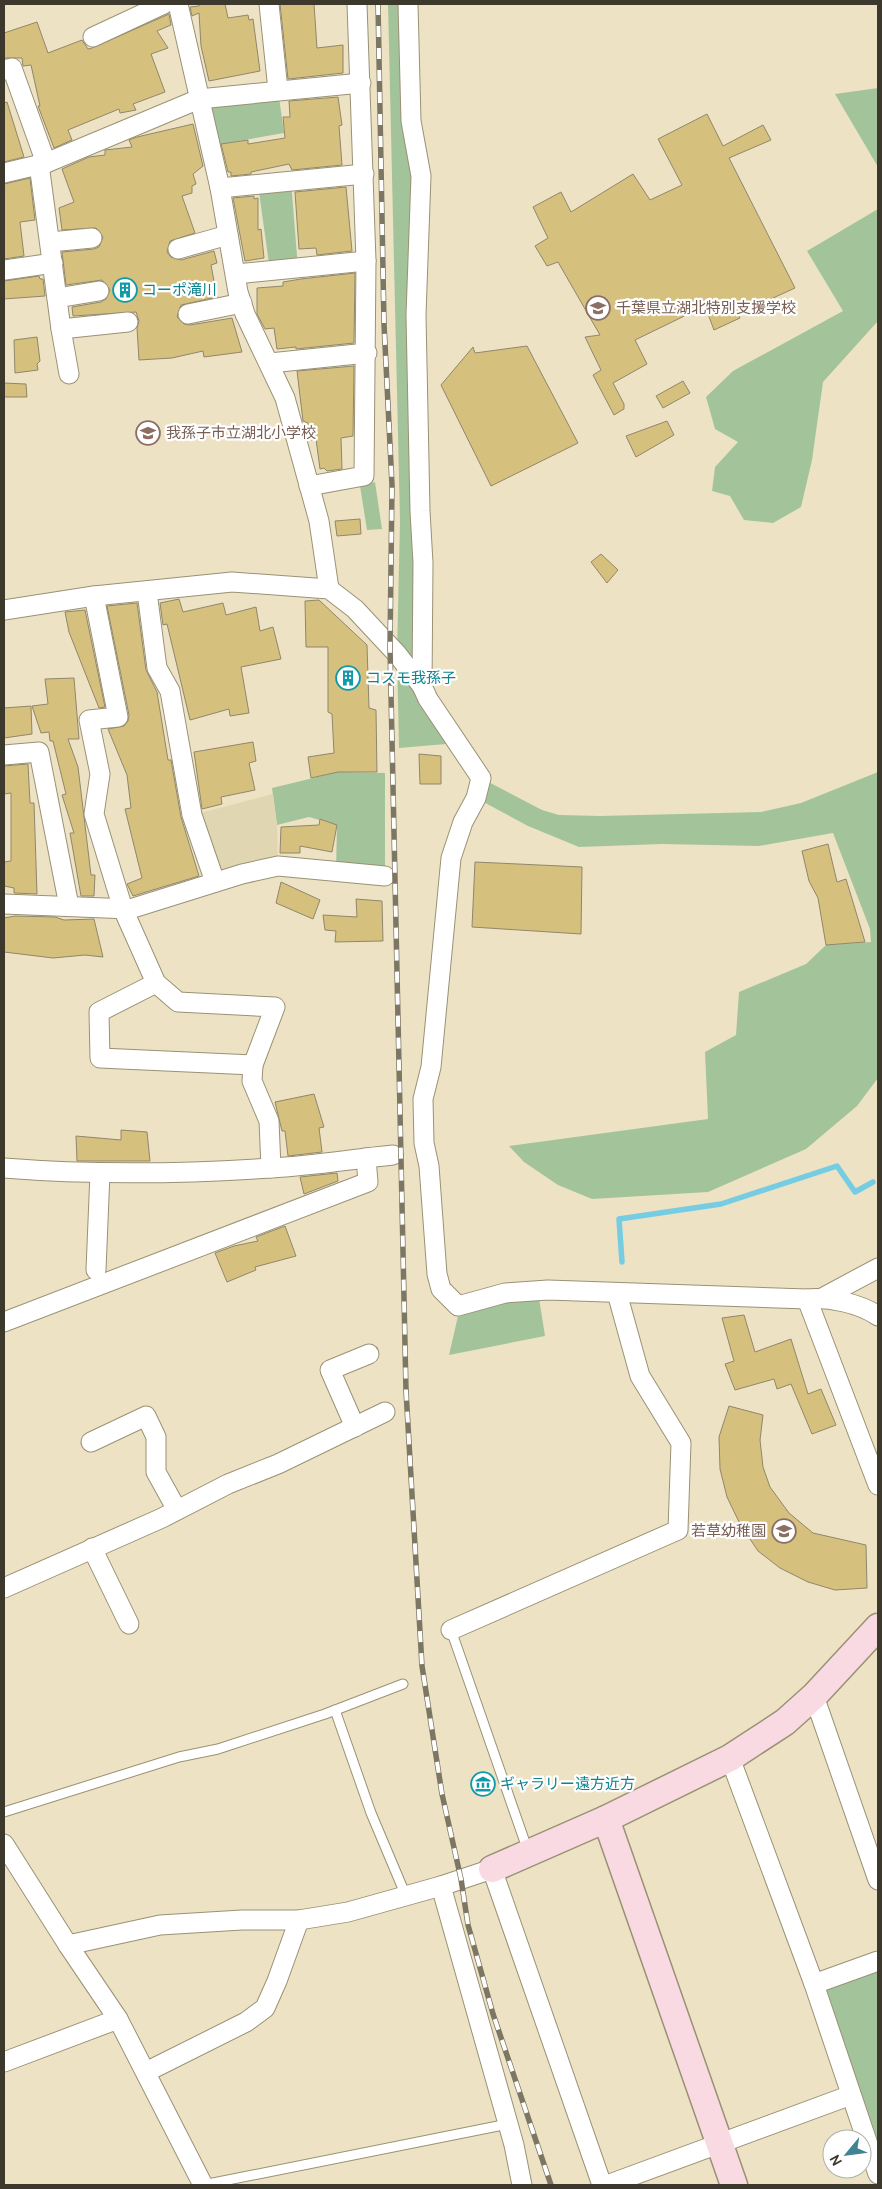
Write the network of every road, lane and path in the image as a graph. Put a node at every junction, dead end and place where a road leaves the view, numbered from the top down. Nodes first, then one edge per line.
1 (164, 4) edge
2 (178, 4) edge
3 (269, 4) edge
4 (358, 4) edge
5 (408, 4) edge
6 (93, 37) dead end
7 (4, 70) edge
8 (361, 84) junction
9 (278, 90) junction
10 (199, 99) junction
11 (42, 164) junction
12 (4, 173) edge
13 (364, 174) junction
14 (220, 188) junction
15 (228, 235) junction
16 (92, 238) dead end
17 (50, 242) junction
18 (178, 249) dead end
19 (366, 261) junction
20 (52, 263) junction
21 (5, 270) edge
22 (236, 274) junction
23 (100, 291) dead end
24 (57, 298) junction
25 (242, 303) junction
26 (188, 314) dead end
27 (128, 322) dead end
28 (61, 329) junction
29 (367, 353) junction
30 (270, 363) junction
31 (69, 374) dead end
32 (309, 486) junction
33 (329, 589) junction
34 (147, 592) junction
35 (94, 596) junction
36 (4, 610) edge
37 (422, 686) junction
38 (4, 755) edge
39 (385, 876) dead end
40 (215, 882) junction
41 (4, 904) edge
42 (69, 906) junction
43 (123, 909) junction
44 (156, 983) junction
45 (254, 1065) junction
46 (393, 1155) dead end
47 (366, 1158) junction
48 (4, 1168) edge
49 (271, 1168) junction
50 (100, 1173) junction
51 (878, 1268) edge
52 (96, 1270) dead end
53 (617, 1293) junction
54 (814, 1299) junction
55 (878, 1316) edge
56 (4, 1322) edge
57 (369, 1354) dead end
58 (385, 1412) dead end
59 (354, 1427) junction
60 (91, 1442) dead end
61 (878, 1485) edge
62 (177, 1510) junction
63 (92, 1548) junction
64 (4, 1588) edge
65 (129, 1624) dead end
66 (878, 1627) edge
67 (451, 1630) joint
68 (404, 1684) dead end
69 (814, 1696) junction
70 (336, 1710) junction
71 (730, 1758) junction
72 (4, 1812) edge
73 (606, 1819) junction
74 (4, 1844) edge
75 (529, 1853) junction
76 (492, 1869) junction
77 (878, 1880) edge
78 (441, 1886) junction
79 (406, 1896) junction
80 (299, 1920) junction
81 (68, 1945) junction
82 (878, 1961) edge
83 (814, 1984) junction
84 (118, 2019) junction
85 (4, 2062) edge
86 (146, 2072) junction
87 (851, 2095) junction
88 (508, 2124) junction
89 (719, 2144) junction
90 (878, 2174) edge
91 (203, 2185) edge
92 (522, 2185) edge
93 (602, 2185) edge
94 (607, 2185) edge
95 (734, 2185) edge

1 - 6 street
2 - 10 street
3 - 9 street
4 - 8 street
5 - 37 street
7 - 11 street
8 - 9 street
8 - 13 street
9 - 10 street
10 - 11 street
10 - 14 street
11 - 12 street
11 - 17 street
13 - 14 street
13 - 19 street
14 - 15 street
15 - 18 street
15 - 22 street
16 - 17 street
17 - 20 street
19 - 22 street
19 - 29 street
20 - 21 street
20 - 24 street
22 - 25 street
23 - 24 street
24 - 28 street
25 - 26 street
25 - 30 street
27 - 28 street
28 - 31 street
29 - 30 street
29 - 32 street
30 - 32 street
32 - 33 street
33 - 34 street
33 - 37 street
34 - 35 street
34 - 40 street
35 - 36 street
35 - 43 street
37 - 53 street
38 - 42 street
39 - 40 street
40 - 43 street
41 - 42 street
42 - 43 street
43 - 44 street
44 - 45 street
44 - 45 street
45 - 49 street
46 - 47 street
47 - 49 street
47 - 56 street
48 - 50 street
49 - 50 street
50 - 52 street
51 - 54 street
53 - 54 street
53 - 67 street
54 - 55 street
54 - 61 street
57 - 59 street
58 - 59 street
59 - 62 street
60 - 62 street
62 - 63 street
63 - 64 street
63 - 65 street
66 - 69 street
67 - 75 lane
68 - 70 lane
69 - 71 street
69 - 77 street
70 - 72 lane
70 - 79 lane
71 - 73 street
71 - 83 street
73 - 75 street
73 - 89 street
74 - 81 street
75 - 76 street
76 - 78 street
76 - 93 street
78 - 79 street
78 - 88 street
79 - 80 street
80 - 81 street
80 - 86 street
81 - 84 street
82 - 83 street
83 - 87 street
84 - 85 street
84 - 86 street
86 - 91 street
87 - 89 street
87 - 90 street
88 - 91 lane
88 - 92 street
89 - 94 street
89 - 95 street

